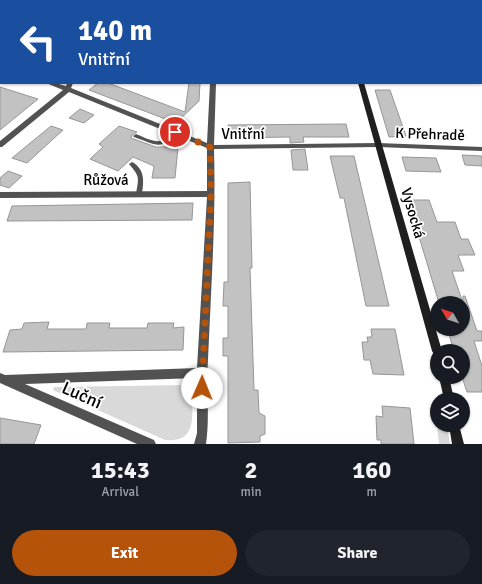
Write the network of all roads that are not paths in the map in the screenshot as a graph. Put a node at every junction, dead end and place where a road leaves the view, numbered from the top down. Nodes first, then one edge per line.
1 (56, 84) edge
2 (213, 84) edge
3 (361, 84) edge
4 (69, 86) edge
5 (175, 132) junction
6 (136, 136) dead end
7 (0, 145) edge
8 (378, 145) junction
9 (210, 147) junction
10 (482, 149) edge
11 (132, 164) dead end
12 (139, 194) junction
13 (211, 194) junction
14 (0, 195) edge
15 (435, 344) edge
16 (202, 373) junction
17 (3, 379) edge
18 (455, 432) edge
19 (150, 444) edge
20 (200, 444) edge
21 (458, 444) edge

1 - 4 street, Vnitřní
2 - 9 street
3 - 8 main road, Vysocká
4 - 5 street, Vnitřní
4 - 7 street
5 - 6 lane
5 - 9 street, Vnitřní
8 - 9 street, Vnitřní
8 - 10 street, K Přehradě
8 - 15 main road, Vysocká
9 - 13 street
11 - 12 lane
12 - 13 street, Růžová
12 - 14 street, Růžová
13 - 16 street
16 - 17 street
16 - 20 street
17 - 19 street, Luční
18 - 21 main road

